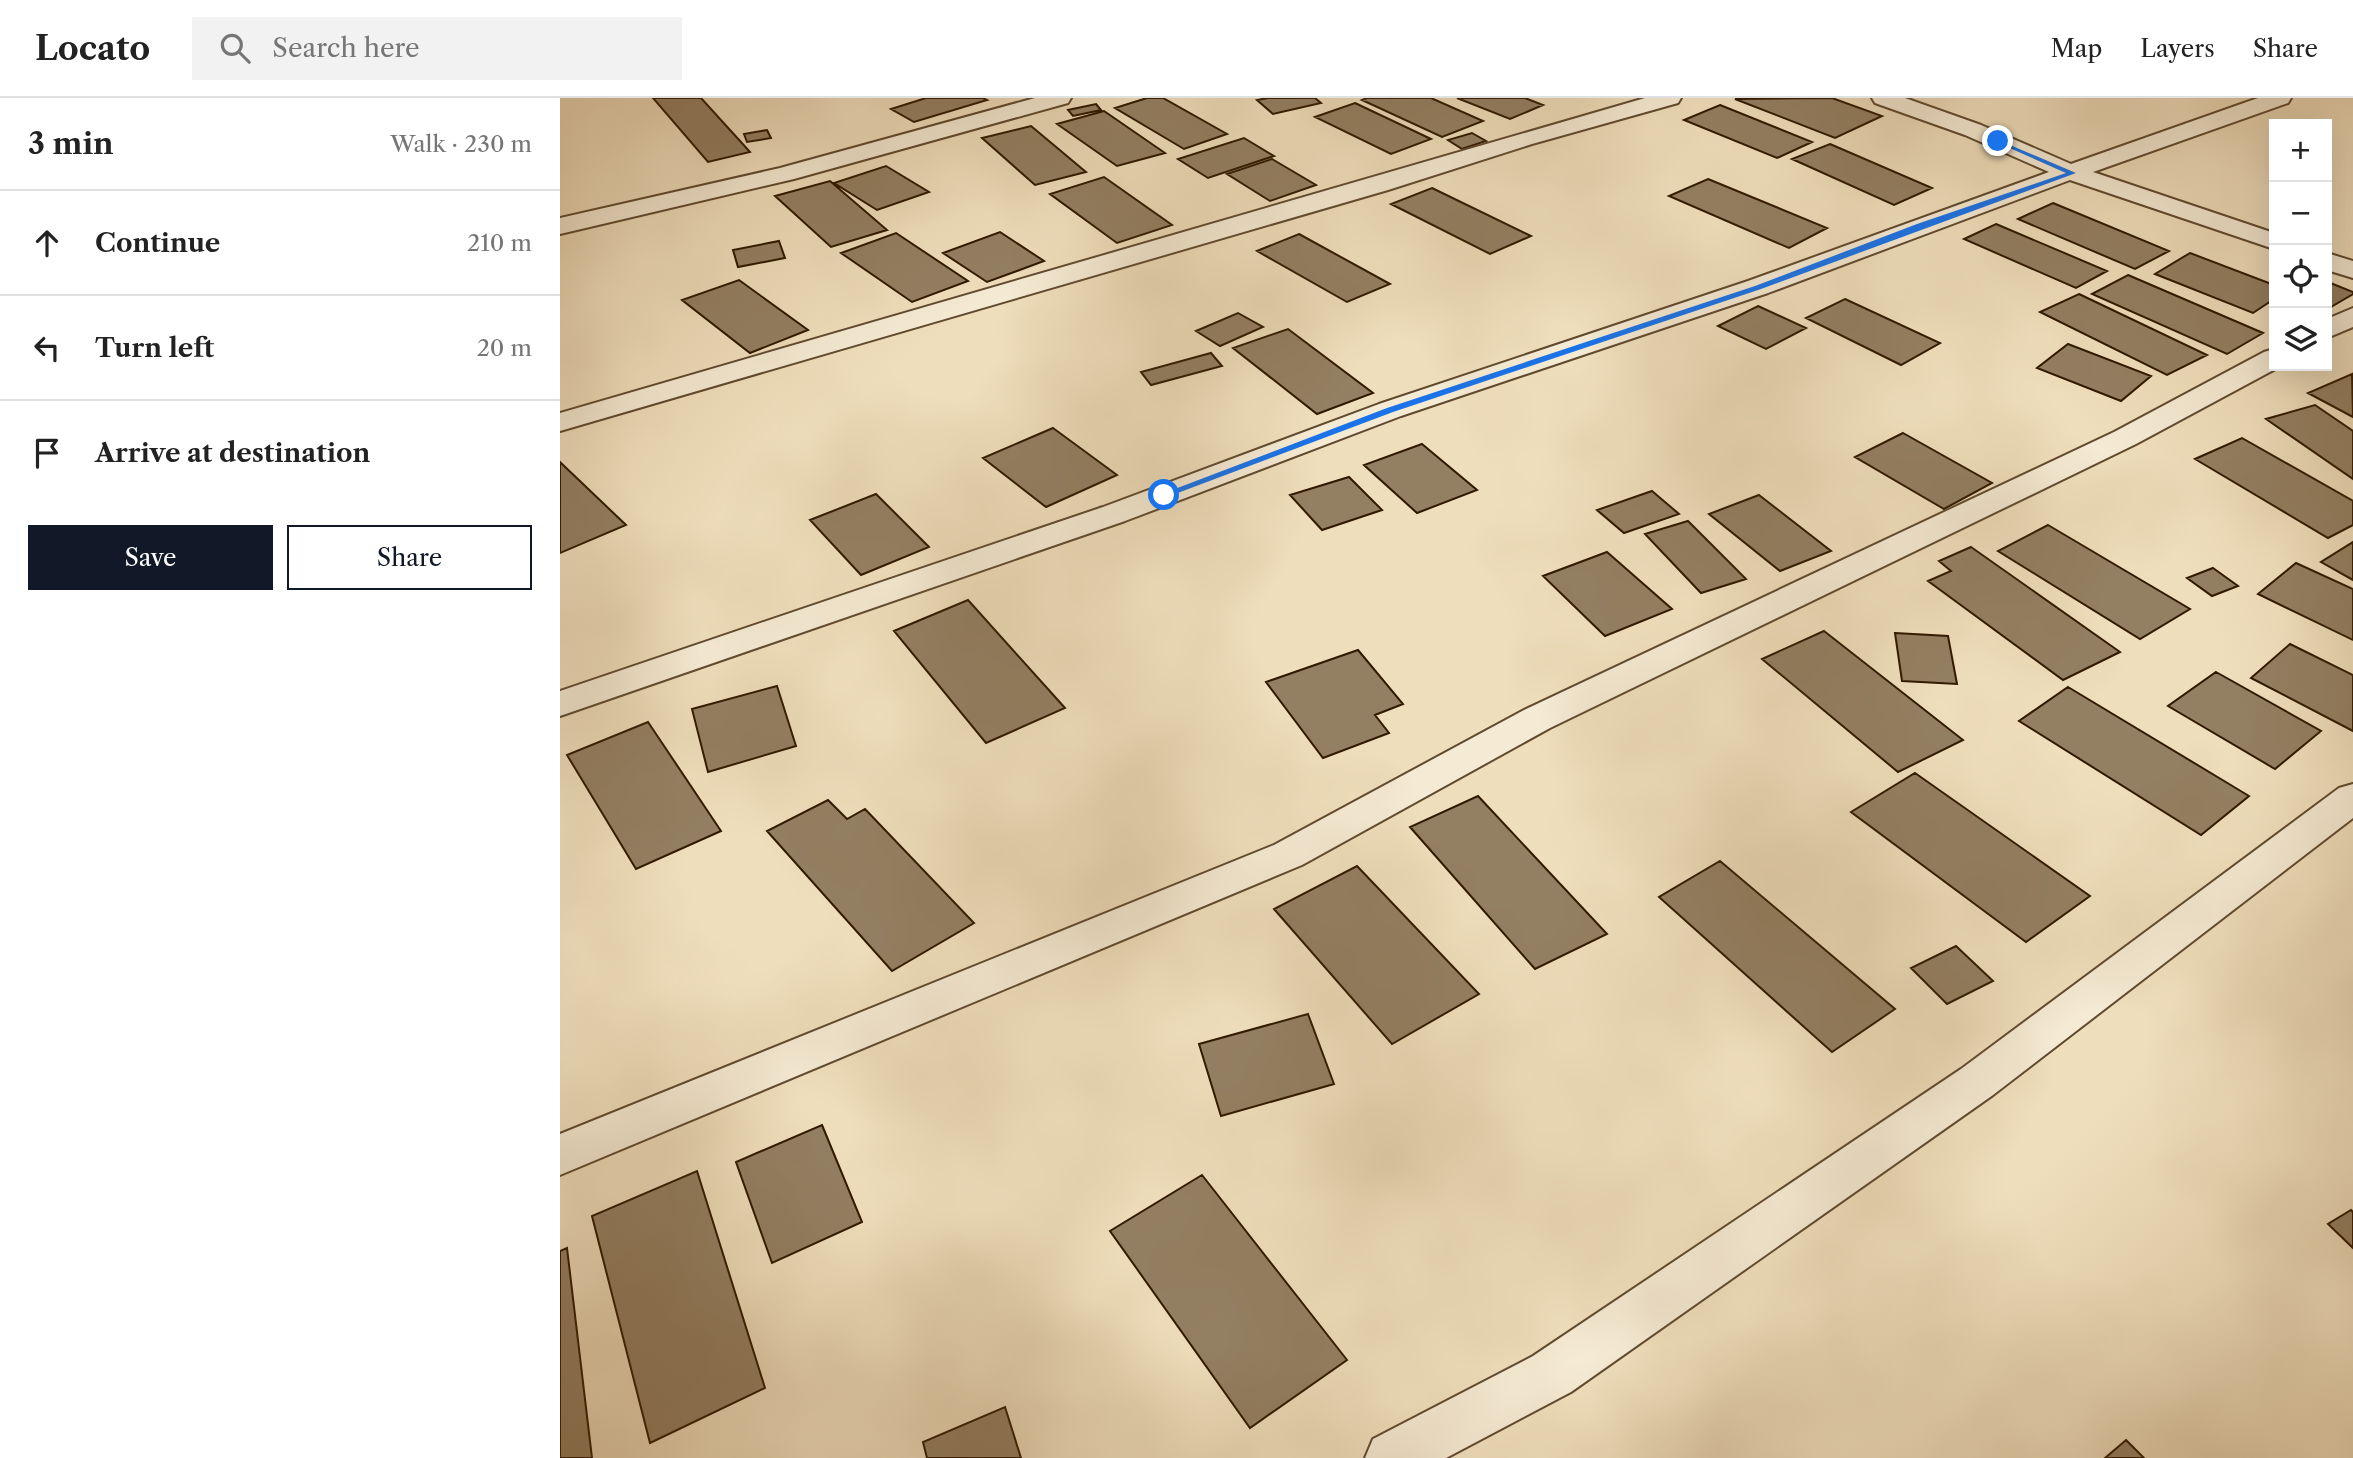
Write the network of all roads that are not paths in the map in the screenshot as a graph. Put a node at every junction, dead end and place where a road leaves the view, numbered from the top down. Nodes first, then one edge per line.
1 (1060, 98) edge
2 (1670, 98) edge
3 (1883, 98) edge
4 (2280, 98) edge
5 (1006, 104) edge
6 (2072, 173) junction
7 (560, 226) edge
8 (2269, 239) edge
9 (2332, 263) edge
10 (2353, 270) edge
11 (2353, 316) edge
12 (2332, 327) edge
13 (2269, 361) edge
14 (560, 422) edge
15 (560, 705) edge
16 (2353, 798) edge
17 (560, 1155) edge
18 (1392, 1458) edge

1 - 5 street
2 - 14 street
3 - 6 street
4 - 6 street
5 - 7 street
6 - 8 street
6 - 15 street
9 - 10 street
11 - 12 street
13 - 17 street
16 - 18 street

